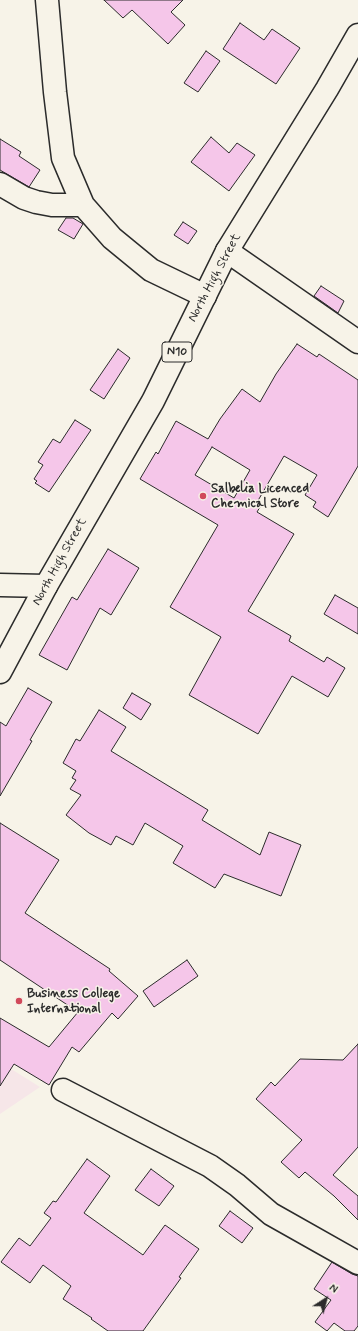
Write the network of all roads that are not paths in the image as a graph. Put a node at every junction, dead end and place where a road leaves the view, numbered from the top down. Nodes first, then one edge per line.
1 (47, 0) edge
2 (358, 35) edge
3 (0, 184) edge
4 (83, 205) junction
5 (227, 251) junction
6 (205, 296) junction
7 (358, 342) edge
8 (0, 585) edge
9 (46, 586) junction
10 (0, 672) edge
11 (63, 1090) dead end
12 (358, 1263) edge

1 - 4 main road
2 - 5 main road, North High Street / N10
3 - 4 main road
4 - 6 main road
5 - 6 main road, North High Street / N10
5 - 7 main road
6 - 9 main road, North High Street / N10
8 - 9 main road
9 - 10 main road, North High Street / N10
11 - 12 main road

